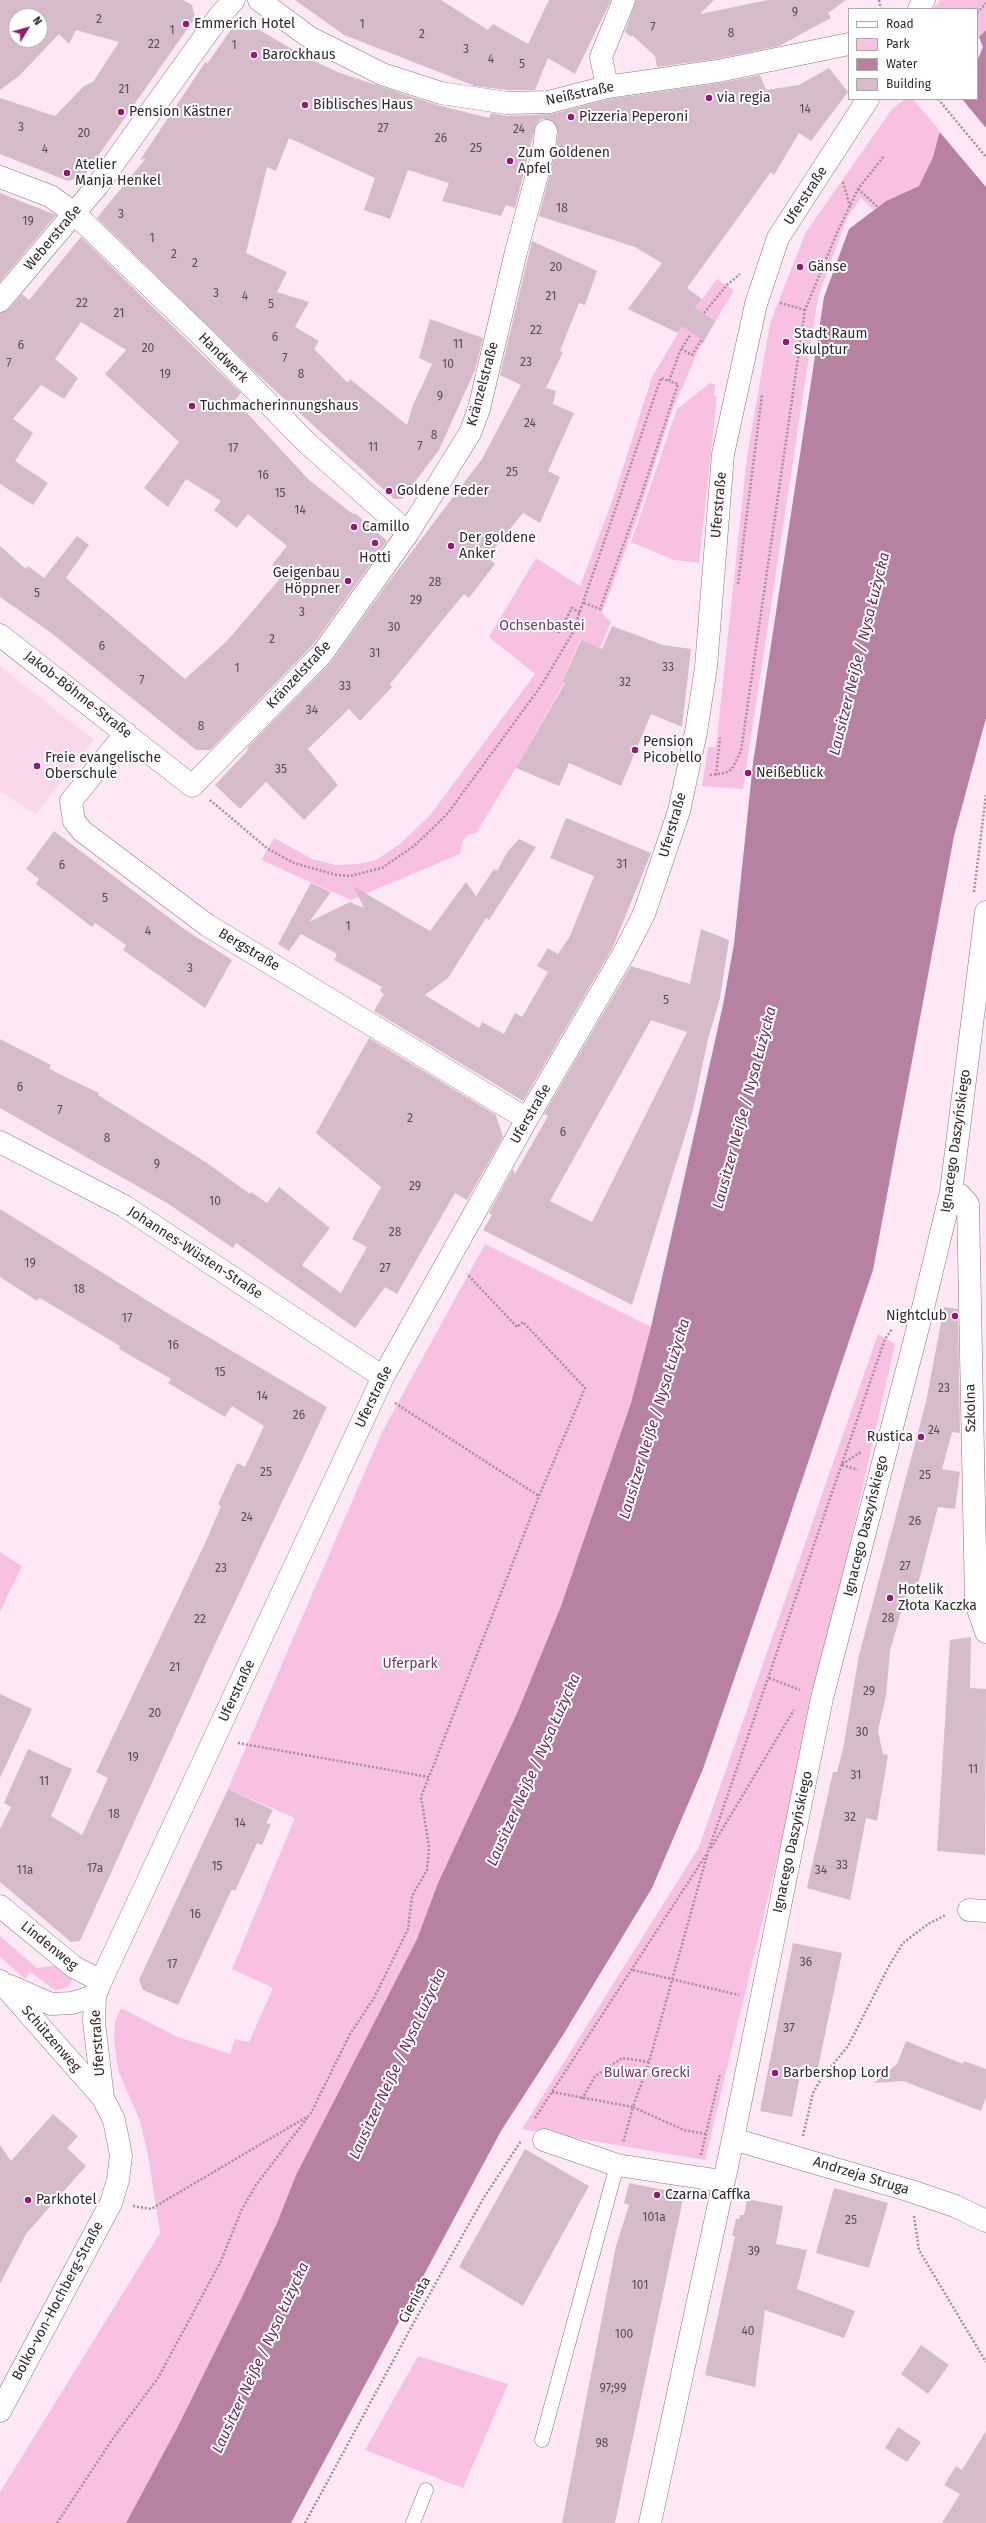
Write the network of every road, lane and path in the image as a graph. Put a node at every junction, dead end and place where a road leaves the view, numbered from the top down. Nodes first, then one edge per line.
1 (234, 0) edge
2 (259, 0) edge
3 (624, 0) edge
4 (986, 4) edge
5 (978, 12) edge
6 (848, 44) edge
7 (607, 87) junction
8 (867, 100) edge
9 (939, 100) edge
10 (549, 102) junction
11 (884, 156) dead end
12 (986, 157) edge
13 (842, 175) dead end
14 (0, 177) edge
15 (858, 189) junction
16 (850, 207) junction
17 (878, 207) dead end
18 (74, 213) junction
19 (727, 285) dead end
20 (0, 301) edge
21 (776, 302) dead end
22 (805, 310) junction
23 (704, 313) dead end
24 (691, 334) dead end
25 (703, 342) dead end
26 (681, 349) junction
27 (669, 381) junction
28 (762, 393) dead end
29 (408, 533) junction
30 (738, 587) dead end
31 (584, 603) junction
32 (580, 613) junction
33 (544, 623) dead end
34 (0, 634) edge
35 (126, 732) junction
36 (721, 736) dead end
37 (687, 773) junction
38 (716, 775) junction
39 (192, 786) junction
40 (986, 912) edge
41 (528, 1119) junction
42 (0, 1142) edge
43 (951, 1192) junction
44 (450, 1256) junction
45 (885, 1340) dead end
46 (380, 1384) junction
47 (868, 1447) dead end
48 (842, 1465) junction
49 (862, 1471) dead end
50 (539, 1496) junction
51 (986, 1632) edge
52 (769, 1678) junction
53 (805, 1692) dead end
54 (797, 1706) dead end
55 (214, 1739) junction
56 (429, 1777) junction
57 (708, 1852) junction
58 (0, 1906) edge
59 (977, 1911) edge
60 (632, 1970) junction
61 (0, 1980) edge
62 (673, 1980) junction
63 (98, 1989) junction
64 (760, 1999) junction
65 (649, 2062) junction
66 (552, 2092) junction
67 (103, 2098) junction
68 (582, 2099) junction
69 (633, 2107) junction
70 (310, 2115) junction
71 (537, 2133) joint
72 (706, 2134) dead end
73 (522, 2139) dead end
74 (733, 2139) junction
75 (802, 2140) dead end
76 (617, 2165) junction
77 (722, 2181) junction
78 (911, 2191) junction
79 (111, 2203) junction
80 (986, 2221) edge
81 (986, 2362) edge
82 (0, 2410) edge
83 (542, 2440) dead end
84 (426, 2490) dead end
85 (57, 2523) edge
86 (305, 2523) edge
87 (413, 2523) edge
88 (650, 2523) edge

1 - 18 street, Weberstraße
2 - 10 street, Neißstraße
3 - 7 street
4 - 5 path
6 - 7 street, Neißstraße
7 - 10 street, Neißstraße
8 - 37 street, Uferstraße
9 - 12 path
10 - 29 street, Kränzelstraße
11 - 15 path
13 - 16 path
14 - 18 street, Handwerk
15 - 16 path
15 - 17 path
16 - 22 path
18 - 20 street, Weberstraße
18 - 29 street, Handwerk
19 - 23 path
21 - 22 path
22 - 38 path
24 - 26 path
25 - 26 path
26 - 27 path
27 - 31 path
27 - 31 path
28 - 30 path
29 - 39 street, Kränzelstraße
31 - 32 path
32 - 33 path
32 - 39 path
34 - 35 street, Jakob-Böhme-Straße
35 - 39 street, Jakob-Böhme-Straße
35 - 41 street, Bergstraße
36 - 38 path
37 - 38 path
37 - 41 street, Uferstraße
40 - 43 street, Ignacego Daszyńskiego
41 - 44 street, Uferstraße
42 - 46 street, Johannes-Wüsten-Straße
43 - 51 street, Szkolna
43 - 64 street, Ignacego Daszyńskiego
44 - 46 street, Uferstraße
44 - 50 path
45 - 48 path
46 - 50 path
46 - 55 street, Uferstraße
47 - 48 path
48 - 49 path
48 - 52 path
50 - 56 path
52 - 53 path
52 - 57 path
54 - 57 path
55 - 56 path
55 - 63 street, Uferstraße
56 - 70 path
57 - 60 path
57 - 62 path
58 - 63 street, Lindenweg
59 - 75 path
60 - 62 path
60 - 66 path
61 - 63 street, Schützenweg
61 - 67 street, Schützenweg
62 - 64 path
62 - 65 path
63 - 67 street, Uferstraße
64 - 74 street, Ignacego Daszyńskiego
65 - 68 path
65 - 69 path
66 - 68 path
66 - 71 path
67 - 79 street, Bolko-von-Hochberg-Straße
68 - 69 path
69 - 72 path
69 - 76 path
70 - 79 path
70 - 85 path
71 - 76 street
73 - 86 path, Cienista
74 - 77 street, Ignacego Daszyńskiego
74 - 78 street, Andrzeja Struga
76 - 77 street
76 - 83 lane
77 - 88 street, Ignacego Daszyńskiego
78 - 80 street, Andrzeja Struga
78 - 81 path
79 - 82 street, Bolko-von-Hochberg-Straße
84 - 87 lane

